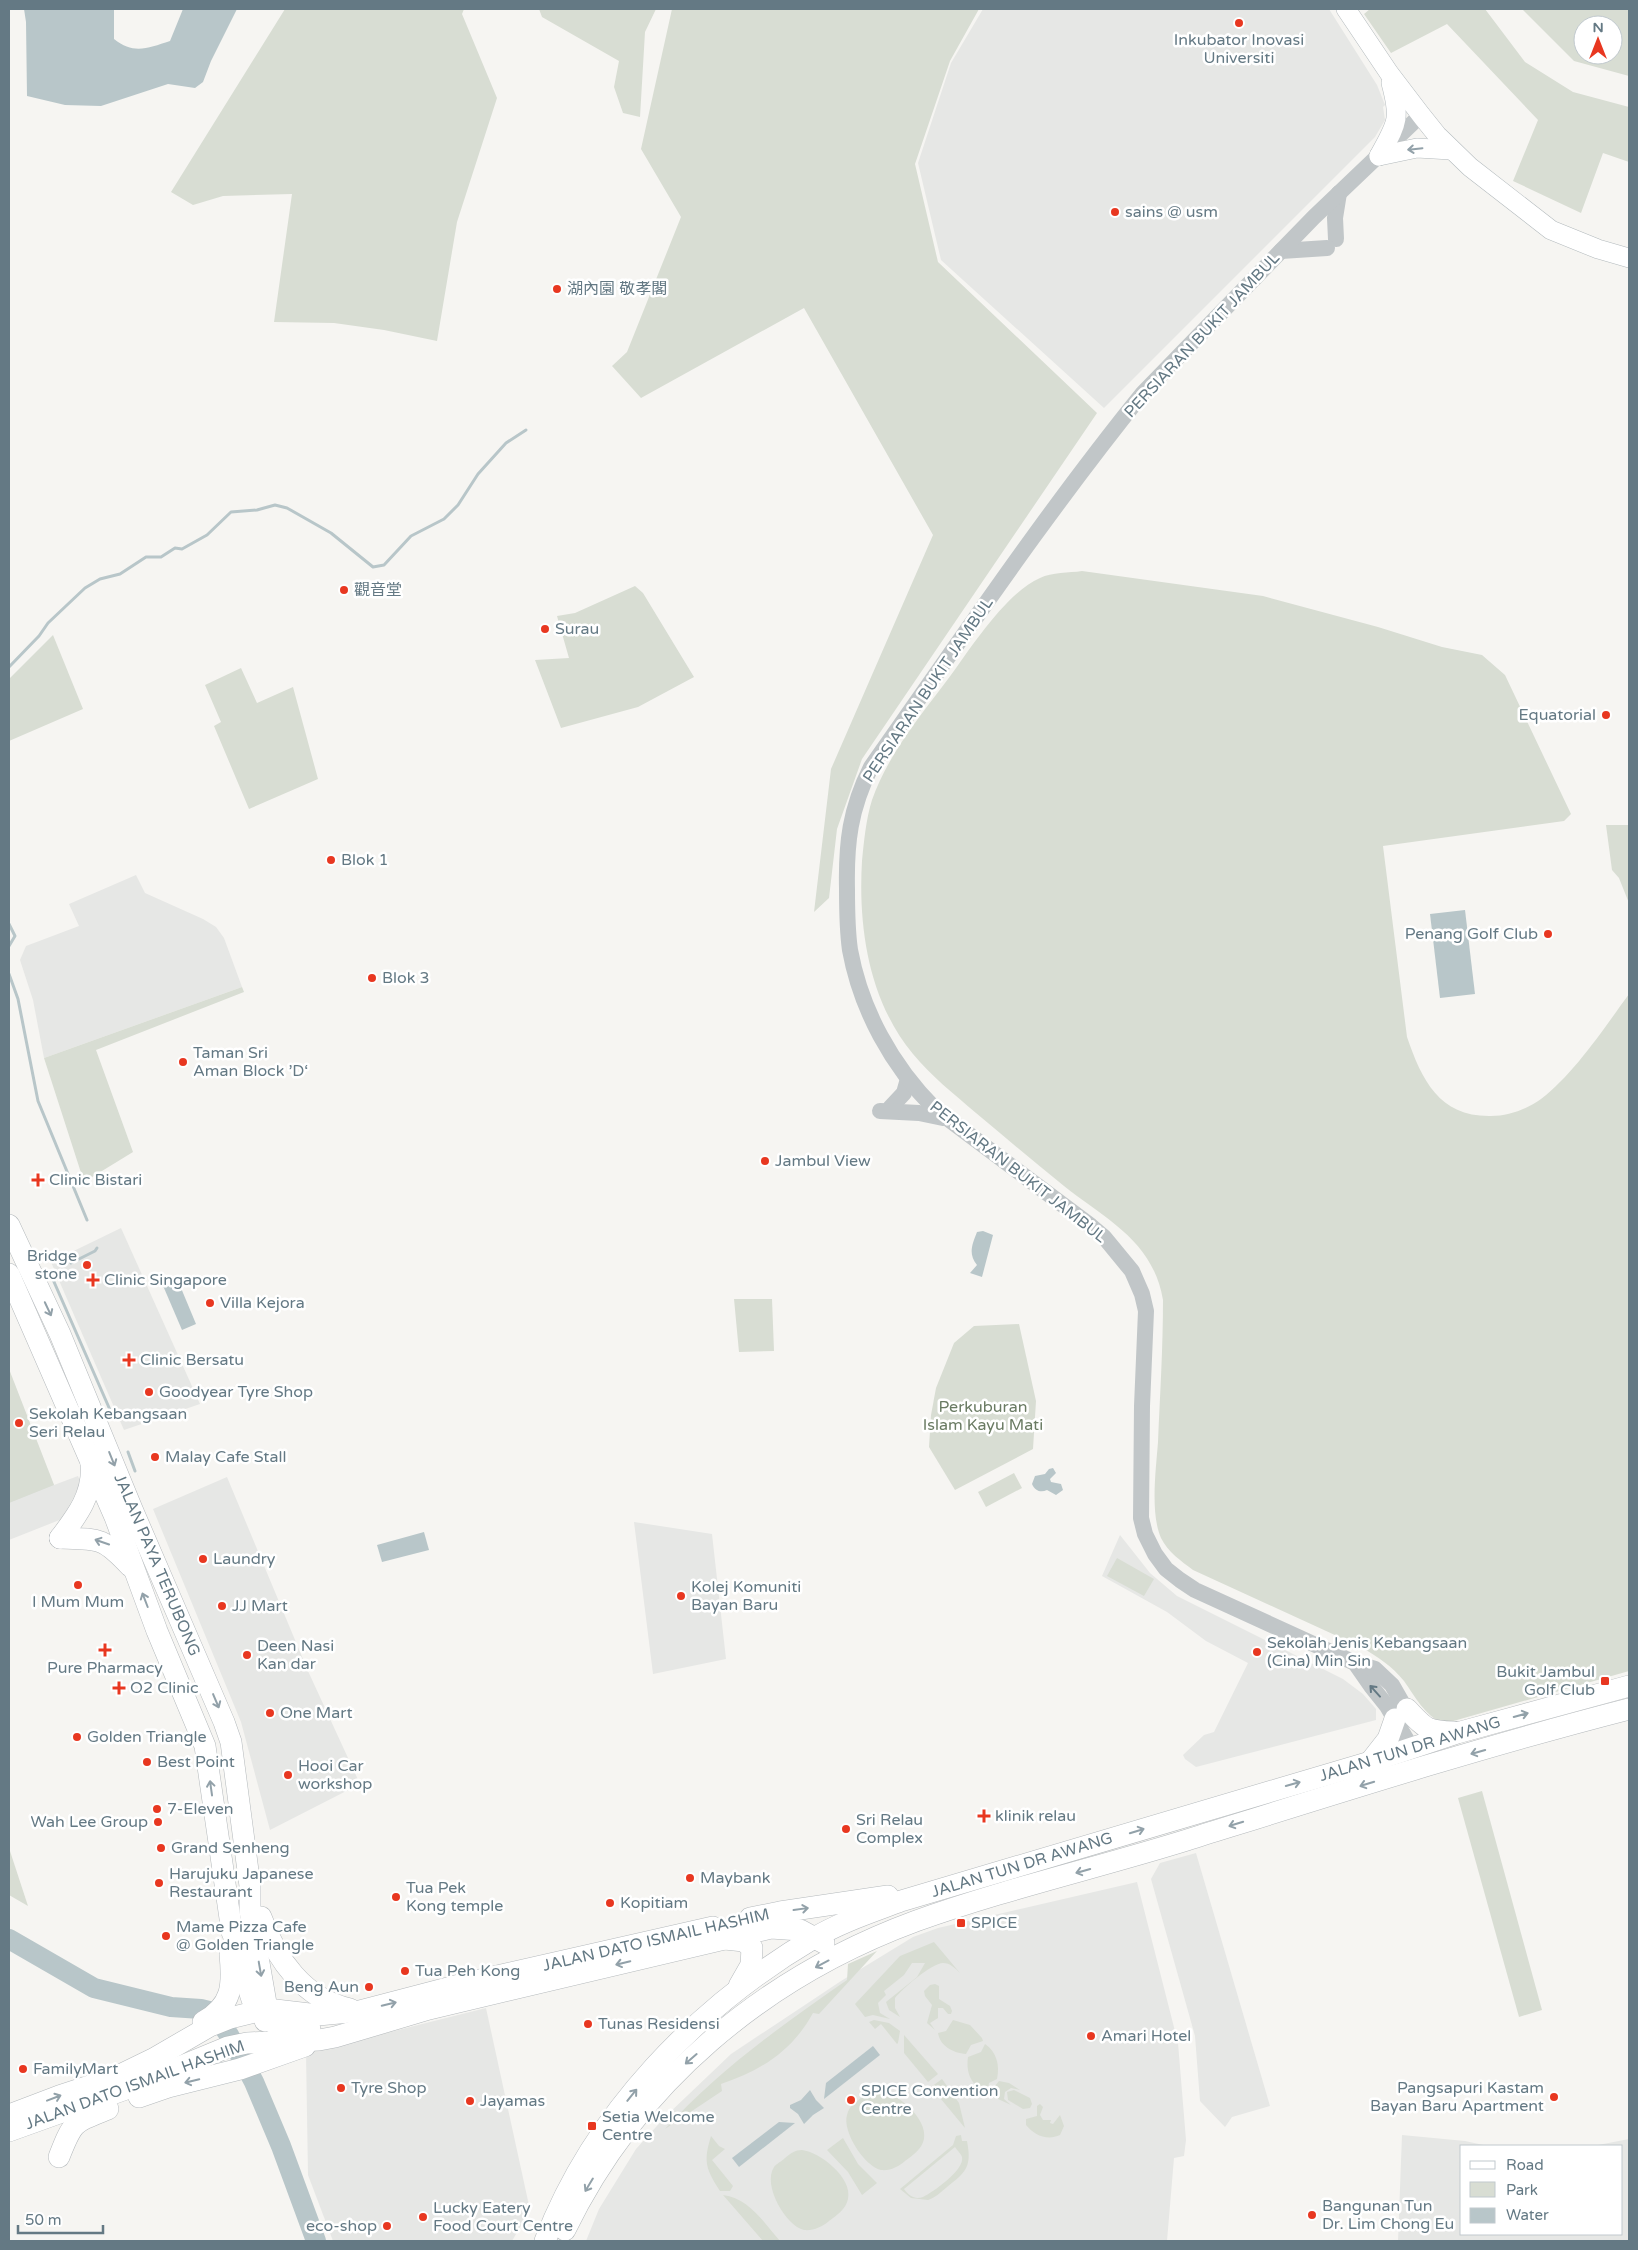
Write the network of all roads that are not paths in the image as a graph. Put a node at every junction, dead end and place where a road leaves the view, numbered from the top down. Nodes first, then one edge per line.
1 (1346, 9) edge
2 (1388, 73) junction
3 (1421, 115) junction
4 (1451, 150) junction
5 (1379, 156) junction
6 (1339, 193) junction
7 (1281, 251) junction
8 (1629, 258) edge
9 (908, 1079) junction
10 (952, 1121) junction
11 (9, 1225) edge
12 (9, 1274) edge
13 (90, 1459) junction
14 (133, 1568) junction
15 (1629, 1686) edge
16 (1629, 1708) edge
17 (1401, 1714) junction
18 (1457, 1733) junction
19 (1419, 1751) junction
20 (1451, 1760) junction
21 (1370, 1762) junction
22 (1401, 1774) junction
23 (1050, 1881) junction
24 (250, 1886) junction
25 (940, 1890) junction
26 (232, 1932) junction
27 (815, 1938) junction
28 (722, 1939) junction
29 (732, 1994) junction
30 (360, 2011) junction
31 (264, 2013) junction
32 (216, 2019) junction
33 (345, 2033) junction
34 (319, 2040) junction
35 (239, 2045) junction
36 (9, 2115) edge
37 (9, 2131) edge
38 (59, 2157) dead end
39 (545, 2241) edge
40 (560, 2241) edge

1 - 2 main road
2 - 3 main road
2 - 5 main road
3 - 4 main road
3 - 5 street, PERSIARAN BUKIT JAMBUL
4 -> 5 main road
4 - 8 main road
5 - 6 street, PERSIARAN BUKIT JAMBUL
6 - 7 street, PERSIARAN BUKIT JAMBUL
6 - 7 street
7 - 9 street, PERSIARAN BUKIT JAMBUL
9 - 10 street, PERSIARAN BUKIT JAMBUL
9 - 10 street
10 - 17 street, PERSIARAN BUKIT JAMBUL
11 -> 24 main road, JALAN PAYA TERUBONG
12 - 13 main road, JALAN PAYA TERUBONG
13 - 14 main road, JALAN PAYA TERUBONG
14 -> 13 main road
26 -> 14 main road, JALAN PAYA TERUBONG
18 -> 15 main road, JALAN TUN DR AWANG
16 -> 20 main road, JALAN TUN DR AWANG
17 - 18 main road
17 - 19 street, PERSIARAN BUKIT JAMBUL
17 - 21 main road
18 - 19 main road, JALAN TUN DR AWANG
19 - 20 main road
19 - 21 main road, JALAN TUN DR AWANG
19 - 22 main road
20 - 22 main road, JALAN TUN DR AWANG
25 -> 21 main road, JALAN TUN DR AWANG
22 -> 23 main road, JALAN TUN DR AWANG
23 - 27 main road, JALAN DATO ISMAIL HASHIM
23 -> 40 main road, JALAN TUN DR AWANG
24 - 30 main road
24 -> 31 main road, JALAN PAYA TERUBONG
25 - 27 main road, JALAN TUN DR AWANG
30 -> 25 main road, JALAN DATO ISMAIL HASHIM
26 - 31 main road, JALAN PAYA TERUBONG
26 - 32 main road
27 - 28 main road, JALAN DATO ISMAIL HASHIM
27 - 29 main road, JALAN TUN DR AWANG
28 - 29 main road
28 -> 33 main road, JALAN DATO ISMAIL HASHIM
39 -> 29 main road, JALAN TUN DR AWANG
30 - 31 main road, JALAN DATO ISMAIL HASHIM
31 - 32 main road, JALAN DATO ISMAIL HASHIM
31 - 33 main road
31 - 35 main road
36 -> 32 main road, JALAN DATO ISMAIL HASHIM
33 - 34 main road, JALAN DATO ISMAIL HASHIM
34 - 35 main road, JALAN DATO ISMAIL HASHIM
34 -> 38 main road
35 - 37 main road, JALAN DATO ISMAIL HASHIM

